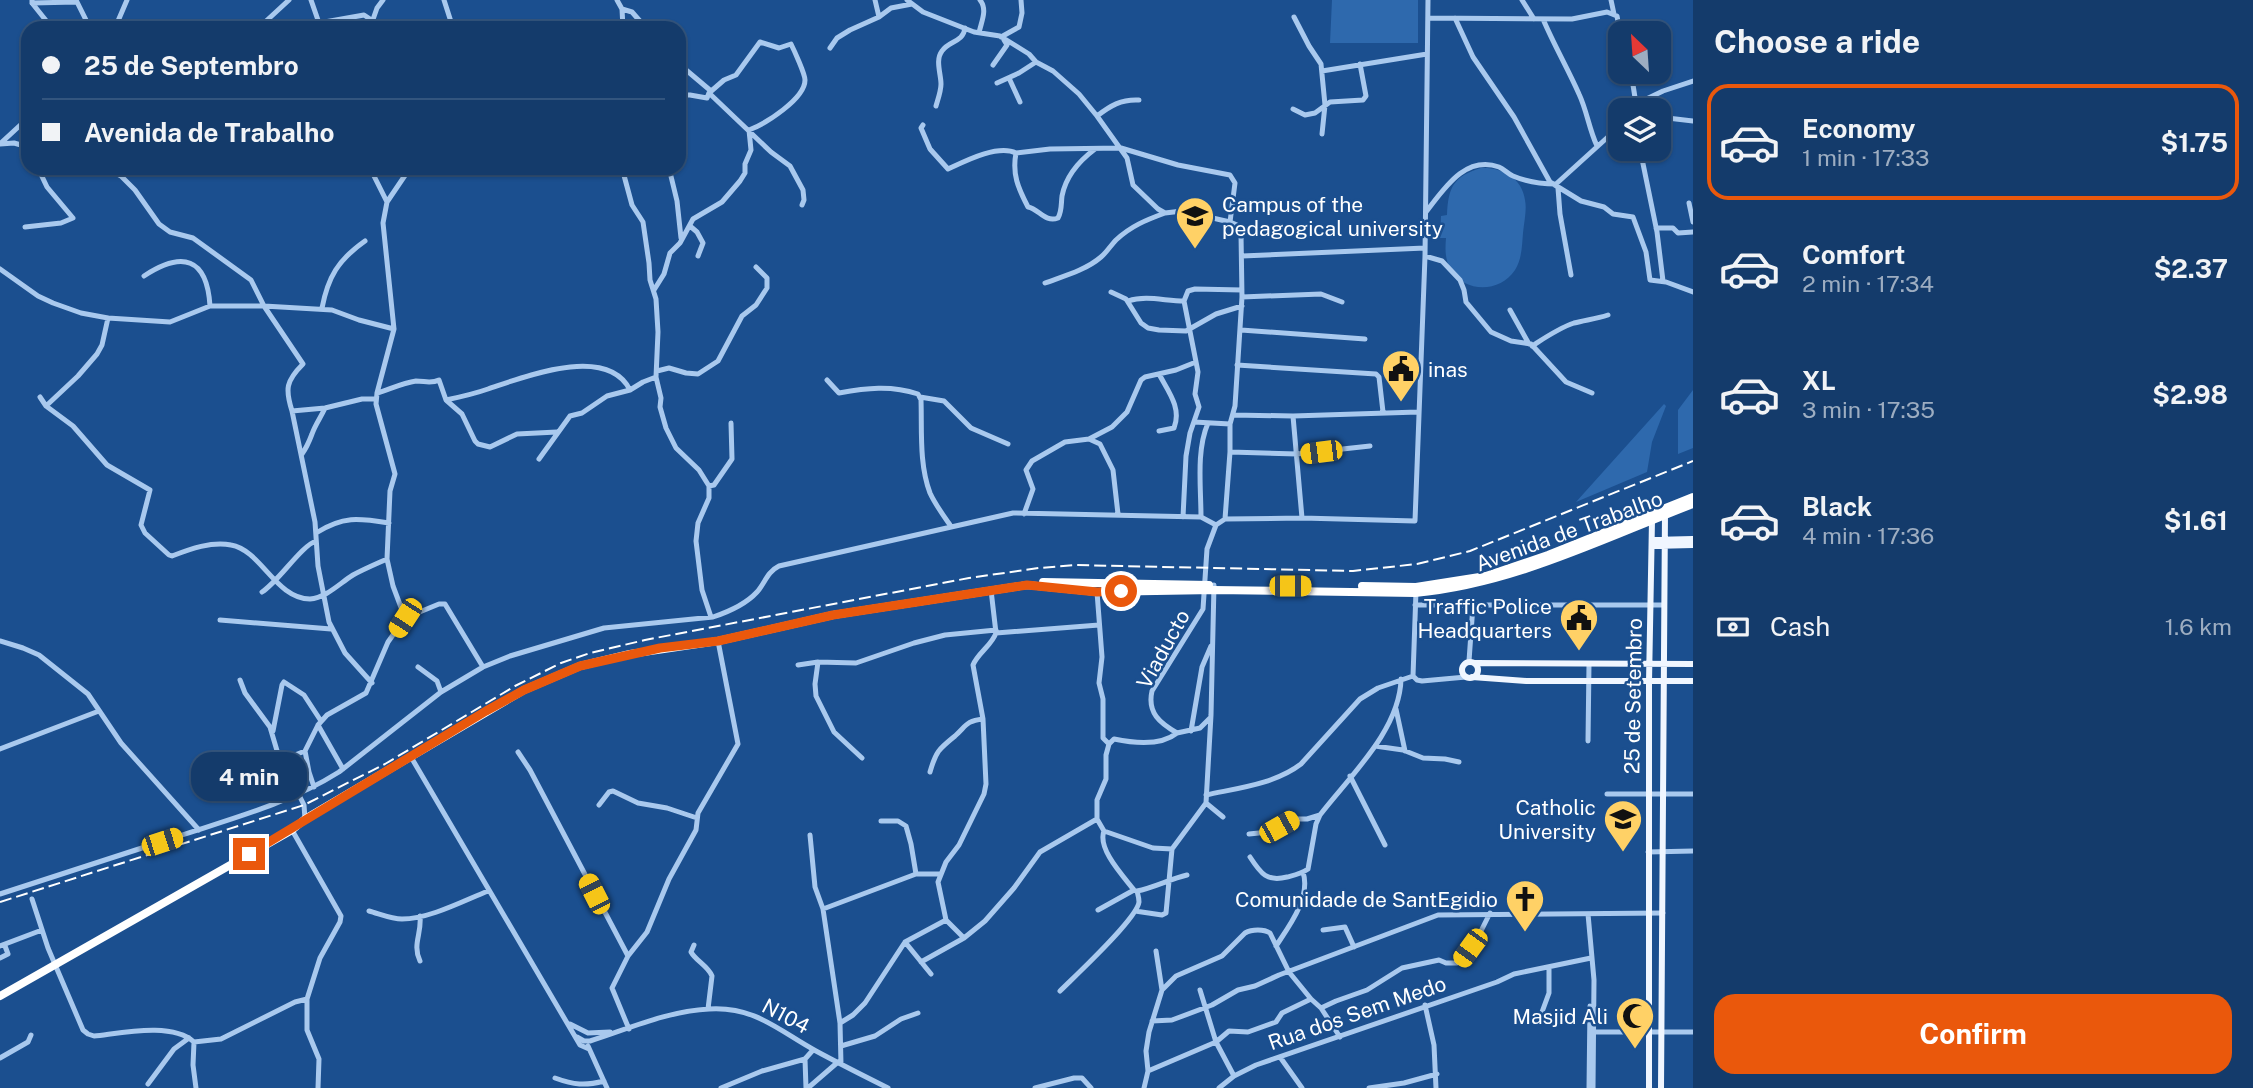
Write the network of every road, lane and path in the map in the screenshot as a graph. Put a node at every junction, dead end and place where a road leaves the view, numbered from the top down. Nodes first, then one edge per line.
1 (127, 0) edge
2 (289, 0) edge
3 (311, 0) edge
4 (383, 0) edge
5 (444, 0) edge
6 (617, 0) edge
7 (875, 0) edge
8 (980, 0) edge
9 (1021, 0) edge
10 (1428, 0) edge
11 (1522, 0) edge
12 (1611, 0) edge
13 (32, 1) edge
14 (76, 1) edge
15 (910, 2) edge
16 (622, 9) junction
17 (1614, 14) junction
18 (879, 17) junction
19 (1294, 17) dead end
20 (1428, 18) junction
21 (1455, 18) junction
22 (1534, 19) junction
23 (1543, 19) junction
24 (47, 21) edge
25 (86, 21) edge
26 (118, 21) edge
27 (266, 21) edge
28 (316, 21) edge
29 (338, 21) edge
30 (373, 21) joint
31 (451, 21) edge
32 (623, 21) edge
33 (640, 21) edge
34 (1618, 21) edge
35 (965, 29) junction
36 (979, 33) junction
37 (999, 36) junction
38 (830, 48) dead end
39 (1427, 54) junction
40 (1036, 62) junction
41 (1360, 64) junction
42 (993, 65) dead end
43 (686, 70) edge
44 (1322, 71) junction
45 (1009, 78) junction
46 (1693, 81) edge
47 (997, 83) dead end
48 (710, 92) junction
49 (686, 95) edge
50 (1651, 98) edge
51 (1139, 100) dead end
52 (1020, 102) dead end
53 (1325, 105) junction
54 (936, 106) dead end
55 (1293, 109) dead end
56 (1097, 116) junction
57 (1671, 118) edge
58 (1693, 121) edge
59 (21, 124) edge
60 (923, 125) dead end
61 (750, 130) junction
62 (1322, 134) dead end
63 (1608, 136) edge
64 (2, 141) edge
65 (21, 145) edge
66 (1597, 146) junction
67 (1121, 148) junction
68 (1096, 149) junction
69 (1017, 153) junction
70 (1642, 161) edge
71 (41, 175) edge
72 (374, 175) edge
73 (405, 175) edge
74 (624, 175) edge
75 (671, 175) edge
76 (121, 176) edge
77 (1557, 186) junction
78 (387, 202) junction
79 (1689, 203) dead end
80 (802, 205) dead end
81 (1426, 212) junction
82 (1164, 213) junction
83 (1230, 222) junction
84 (1693, 222) edge
85 (690, 226) junction
86 (25, 227) dead end
87 (1656, 228) junction
88 (1693, 232) edge
89 (681, 238) junction
90 (365, 241) dead end
91 (1425, 248) junction
92 (698, 256) dead end
93 (1242, 256) junction
94 (1425, 256) junction
95 (756, 267) dead end
96 (0, 269) edge
97 (1571, 275) dead end
98 (144, 276) dead end
99 (1663, 281) junction
100 (1045, 282) dead end
101 (654, 290) junction
102 (1111, 292) dead end
103 (1693, 292) edge
104 (1242, 294) junction
105 (1128, 301) junction
106 (1184, 301) junction
107 (1342, 302) dead end
108 (210, 306) junction
109 (264, 306) junction
110 (1242, 306) junction
111 (322, 309) junction
112 (1510, 310) dead end
113 (1608, 315) dead end
114 (108, 318) junction
115 (1191, 328) junction
116 (394, 329) junction
117 (1241, 330) junction
118 (1365, 339) dead end
119 (1531, 345) junction
120 (1196, 362) junction
121 (303, 364) junction
122 (1237, 365) junction
123 (310, 371) dead end
124 (657, 374) junction
125 (1159, 374) junction
126 (827, 380) dead end
127 (630, 390) junction
128 (1592, 393) dead end
129 (377, 396) junction
130 (40, 397) dead end
131 (920, 397) junction
132 (446, 400) junction
133 (46, 406) junction
134 (325, 408) junction
135 (292, 411) junction
136 (1382, 412) junction
137 (1418, 412) junction
138 (1233, 415) junction
139 (1293, 416) junction
140 (1194, 422) junction
141 (731, 423) dead end
142 (1208, 424) junction
143 (1230, 424) junction
144 (1159, 431) dead end
145 (558, 432) junction
146 (1089, 439) junction
147 (1009, 444) dead end
148 (1370, 446) dead end
149 (1230, 452) junction
150 (302, 454) junction
151 (1297, 454) junction
152 (539, 459) dead end
153 (709, 486) junction
154 (1693, 497) edge
155 (1693, 504) edge
156 (1665, 512) junction
157 (1024, 514) junction
158 (1118, 514) junction
159 (1183, 517) junction
160 (1201, 517) junction
161 (1652, 517) junction
162 (1302, 518) junction
163 (1225, 519) junction
164 (389, 523) junction
165 (950, 525) junction
166 (1216, 525) junction
167 (316, 533) junction
168 (1693, 539) edge
169 (316, 541) junction
170 (1665, 542) junction
171 (1652, 543) junction
172 (1693, 545) edge
173 (387, 559) junction
174 (276, 581) junction
175 (1027, 585) junction
176 (1214, 588) junction
177 (991, 590) junction
178 (1416, 590) junction
179 (262, 592) dead end
180 (1097, 592) junction
181 (325, 594) junction
182 (1651, 604) junction
183 (1664, 604) junction
184 (1415, 605) junction
185 (1473, 605) junction
186 (711, 617) junction
187 (405, 618) junction
188 (220, 620) dead end
189 (1098, 625) junction
190 (331, 629) junction
191 (996, 631) junction
192 (0, 641) edge
193 (718, 641) junction
194 (1213, 643) junction
195 (818, 662) junction
196 (1472, 662) junction
197 (1527, 663) junction
198 (1589, 664) junction
199 (1649, 664) junction
200 (1665, 664) junction
201 (1693, 664) edge
202 (798, 665) dead end
203 (418, 667) dead end
204 (483, 667) junction
205 (1413, 676) junction
206 (1469, 677) junction
207 (1401, 679) junction
208 (240, 680) dead end
209 (1526, 681) junction
210 (1693, 681) edge
211 (1589, 682) junction
212 (1649, 682) junction
213 (1665, 682) junction
214 (372, 683) junction
215 (441, 692) junction
216 (1396, 709) junction
217 (99, 711) junction
218 (1211, 715) junction
219 (983, 719) junction
220 (319, 723) junction
221 (1191, 731) junction
222 (1177, 733) junction
223 (272, 734) junction
224 (1650, 736) junction
225 (1664, 736) junction
226 (1588, 741) dead end
227 (1109, 744) junction
228 (1375, 746) junction
229 (0, 749) edge
230 (305, 751) junction
231 (1405, 751) junction
232 (517, 752) dead end
233 (411, 757) junction
234 (862, 758) dead end
235 (280, 761) junction
236 (1459, 762) dead end
237 (343, 769) junction
238 (930, 772) dead end
239 (1350, 776) junction
240 (314, 787) junction
241 (1607, 794) dead end
242 (1649, 794) junction
243 (1664, 794) junction
244 (1693, 794) edge
245 (299, 795) junction
246 (1206, 795) junction
247 (291, 798) junction
248 (1206, 803) junction
249 (598, 805) dead end
250 (1320, 815) junction
251 (1223, 817) dead end
252 (697, 818) junction
253 (305, 819) junction
254 (1097, 819) junction
255 (881, 821) dead end
256 (199, 830) junction
257 (292, 830) junction
258 (1104, 831) junction
259 (1249, 834) dead end
260 (810, 835) dead end
261 (1385, 845) dead end
262 (1172, 849) junction
263 (1693, 851) edge
264 (1648, 852) junction
265 (1663, 852) junction
266 (1250, 857) dead end
267 (1303, 872) junction
268 (916, 874) junction
269 (940, 874) junction
270 (1187, 875) dead end
271 (1168, 879) junction
272 (488, 891) junction
273 (1136, 891) junction
274 (0, 894) edge
275 (32, 899) dead end
276 (823, 909) junction
277 (1098, 910) dead end
278 (369, 911) dead end
279 (1135, 911) junction
280 (1490, 913) junction
281 (1662, 913) junction
282 (1588, 914) junction
283 (1648, 914) junction
284 (420, 916) junction
285 (946, 920) junction
286 (41, 930) junction
287 (1323, 930) dead end
288 (964, 938) junction
289 (905, 942) junction
290 (694, 945) dead end
291 (3, 946) edge
292 (1276, 946) junction
293 (1354, 947) junction
294 (1156, 951) dead end
295 (628, 956) junction
296 (0, 958) edge
297 (1591, 958) junction
298 (420, 961) dead end
299 (921, 962) junction
300 (55, 964) junction
301 (1549, 967) junction
302 (1289, 972) junction
303 (1649, 972) junction
304 (1662, 972) junction
305 (931, 974) dead end
306 (1161, 990) junction
307 (1200, 990) dead end
308 (1060, 991) dead end
309 (0, 996) edge
310 (307, 999) junction
311 (1311, 999) junction
312 (1425, 1005) junction
313 (1206, 1007) junction
314 (1321, 1008) junction
315 (708, 1009) junction
316 (1542, 1012) dead end
317 (918, 1013) dead end
318 (1152, 1021) junction
319 (567, 1022) junction
320 (840, 1023) junction
321 (629, 1029) junction
322 (620, 1032) junction
323 (1592, 1032) junction
324 (1649, 1032) junction
325 (1693, 1032) edge
326 (1662, 1033) junction
327 (31, 1035) dead end
328 (576, 1036) junction
329 (1340, 1037) junction
330 (192, 1040) junction
331 (586, 1042) junction
332 (1216, 1042) junction
333 (841, 1046) junction
334 (589, 1049) junction
335 (813, 1050) junction
336 (1280, 1057) junction
337 (0, 1058) edge
338 (805, 1059) junction
339 (839, 1063) junction
340 (1148, 1070) junction
341 (1437, 1074) junction
342 (1234, 1076) junction
343 (555, 1078) dead end
344 (604, 1081) junction
345 (148, 1084) dead end
346 (196, 1088) edge
347 (318, 1088) edge
348 (607, 1088) edge
349 (721, 1088) edge
350 (807, 1088) edge
351 (888, 1088) edge
352 (1035, 1088) edge
353 (1091, 1088) edge
354 (1144, 1088) edge
355 (1219, 1088) edge
356 (1301, 1088) edge
357 (1369, 1088) edge
358 (1436, 1088) edge
359 (1591, 1088) edge
360 (1649, 1088) edge
361 (1661, 1088) edge

1 - 26 street
2 - 27 street
3 - 28 street
4 - 30 street
5 - 31 street
6 - 16 street
7 - 18 street
8 - 36 street
9 - 37 street
10 - 20 street
11 - 22 street
12 - 17 street
13 - 14 street
13 - 24 street
14 - 25 street
15 - 18 street
15 - 35 street
16 - 32 street
16 - 33 street
17 - 23 street
17 - 34 street
18 - 38 street
19 - 44 street
20 - 21 street
20 - 39 street
21 - 22 street
21 - 77 street
22 - 23 street
23 - 66 street
29 - 30 street
35 - 36 street
35 - 54 street
36 - 37 street
37 - 40 street
37 - 42 street
39 - 41 street
39 - 81 street
40 - 45 street
40 - 56 street
41 - 44 street
41 - 53 street
43 - 48 street
44 - 53 street
45 - 47 street
45 - 52 street
46 - 50 street
48 - 49 street
48 - 61 street
48 - 61 street
51 - 56 street
53 - 55 street
53 - 62 street
56 - 67 street
57 - 58 street
59 - 64 street
60 - 69 street
61 - 80 street
61 - 85 street
63 - 66 street
64 - 65 street
66 - 77 street
67 - 68 street
67 - 82 street
67 - 83 street
68 - 69 street
68 - 69 street
70 - 87 street
71 - 86 street
72 - 78 street
73 - 78 street
74 - 101 street
75 - 89 street
76 - 109 street
77 - 81 street
77 - 97 street
77 - 99 street
78 - 116 street
79 - 84 street
81 - 91 street
82 - 83 street
82 - 100 street
83 - 93 street
85 - 89 street
85 - 92 street
87 - 88 street
87 - 99 street
89 - 101 street
90 - 111 street
91 - 93 street
91 - 94 street
93 - 104 street
94 - 119 street
94 - 137 street
95 - 124 street
96 - 114 street
98 - 108 street
99 - 103 street
101 - 124 street
102 - 105 street
104 - 106 street
104 - 107 street
104 - 110 street
105 - 106 street
105 - 115 street
106 - 115 street
108 - 109 street
108 - 114 street
109 - 111 street
109 - 121 street
110 - 115 street
110 - 117 street
111 - 116 street
112 - 119 street
113 - 119 street
114 - 133 street
115 - 120 street
116 - 129 street
117 - 118 street
117 - 122 street
119 - 128 street
120 - 125 street
120 - 140 street
121 - 123 street
121 - 135 street
122 - 136 street
122 - 138 street
124 - 127 street
124 - 153 street
125 - 144 street
125 - 146 street
126 - 131 street
127 - 132 street
127 - 145 street
129 - 132 street
129 - 134 street
129 - 164 street
130 - 133 street
131 - 147 street
131 - 165 street
132 - 145 street
133 - 174 street
134 - 135 street
134 - 150 street
135 - 150 street
136 - 137 street
136 - 139 street
137 - 162 street
138 - 139 street
138 - 143 street
139 - 151 street
140 - 142 street
140 - 159 street
141 - 153 street
142 - 143 street
142 - 160 street
143 - 149 street
145 - 152 street
146 - 157 street
146 - 158 street
148 - 151 street
149 - 151 street
149 - 163 street
150 - 167 street
151 - 162 street
153 - 186 street
154 - 156 highway, Avenida de Trabalho
155 - 156 highway, Avenida de Trabalho
156 - 161 highway, Avenida de Trabalho
156 - 170 main road, 25 de Setembro
157 - 158 street
157 - 165 street
158 - 159 street
159 - 160 street
160 - 166 street
161 - 171 main road, 25 de Setembro
161 - 178 highway, Avenida de Trabalho
162 - 163 street
163 - 166 street
164 - 167 street
164 - 173 street
165 - 186 street
166 - 222 street, Viaducto
167 - 169 street
168 - 170 main road
169 - 174 street
169 - 181 street
170 - 171 main road
170 - 172 main road
170 - 183 main road, 25 de Setembro
171 - 182 main road, 25 de Setembro
173 - 181 street
173 - 187 street
174 - 179 street
174 - 181 street
175 - 176 highway, Avenida de Trabalho
175 - 177 highway, Avenida de Trabalho
175 - 180 highway, Avenida de Trabalho
176 - 178 highway, Avenida de Trabalho
176 - 180 highway, Avenida de Trabalho
176 - 194 street, Viaducto
177 - 191 street
177 - 193 highway, Avenida de Trabalho
178 - 184 street
180 - 189 street
181 - 190 street
182 - 183 street
182 - 185 street
182 - 199 main road, 25 de Setembro
183 - 200 main road, 25 de Setembro
184 - 185 street
184 - 205 street
185 - 196 street
186 - 204 street
187 - 204 street
187 - 214 street
188 - 190 street
189 - 191 street
189 - 227 street
190 - 214 street
191 - 195 street
191 - 219 street
192 - 217 street
193 - 233 highway, Avenida de Trabalho
193 - 252 street
194 - 218 street, Viaducto
194 - 221 street
195 - 202 street
195 - 234 street
196 - 197 main road
196 - 206 main road
196 - 206 main road
197 - 198 main road
197 - 209 main road
198 - 199 main road
198 - 211 street
199 - 200 main road
199 - 212 main road, 25 de Setembro
200 - 201 main road
200 - 213 main road, 25 de Setembro
203 - 215 street
204 - 215 street
205 - 206 street
205 - 207 street
206 - 209 main road
207 - 216 street
207 - 246 street
208 - 223 street
209 - 211 main road
210 - 213 main road
211 - 212 main road
211 - 226 street
212 - 213 main road
212 - 224 main road, 25 de Setembro
213 - 225 main road, 25 de Setembro
214 - 220 street
215 - 237 street
216 - 228 street
216 - 231 street
217 - 229 street
217 - 256 street
218 - 221 street
218 - 246 street, Viaducto
219 - 238 street
219 - 269 street
220 - 223 street
220 - 230 street
220 - 237 street
221 - 222 street
222 - 227 street
223 - 235 street
224 - 225 main road
224 - 242 main road, 25 de Setembro
225 - 243 main road, 25 de Setembro
227 - 254 street
228 - 231 street
228 - 239 street
230 - 235 street
230 - 240 street
231 - 236 street
232 - 295 street
233 - 253 highway, Avenida de Trabalho
233 - 272 street
235 - 247 street
237 - 240 street
239 - 250 street
239 - 261 street
240 - 245 street
241 - 242 street
242 - 243 street
242 - 264 main road, 25 de Setembro
243 - 244 street
243 - 265 main road, 25 de Setembro
245 - 247 street
245 - 253 street
246 - 248 street, Viaducto
247 - 256 street
248 - 251 street
248 - 262 street
249 - 252 street
250 - 259 street
250 - 267 street
252 - 295 street
253 - 257 highway, Avenida de Trabalho
254 - 258 street
254 - 288 street
255 - 268 street
256 - 274 street
257 - 300 highway, Avenida de Trabalho
257 - 310 street
258 - 262 street
258 - 273 street
260 - 276 street
262 - 271 street
263 - 265 street
264 - 265 street
264 - 283 main road, 25 de Setembro
265 - 281 main road, 25 de Setembro
266 - 267 street
267 - 292 street
268 - 269 street
268 - 276 street
269 - 285 street
270 - 271 street
271 - 273 street
271 - 279 street
272 - 284 street
272 - 319 street
273 - 277 street
273 - 279 street
275 - 286 street
276 - 320 street
278 - 284 street
279 - 308 street
280 - 282 street
280 - 293 street
280 - 314 street
281 - 283 street
281 - 304 main road, 25 de Setembro
282 - 283 street
282 - 297 street
283 - 303 main road, 25 de Setembro
284 - 298 street
285 - 288 street
285 - 289 street
286 - 291 street
286 - 300 street
287 - 293 street
288 - 299 street
289 - 299 street
289 - 320 street
290 - 315 street
291 - 296 street
292 - 302 street
292 - 306 street
293 - 302 street
294 - 306 street
295 - 321 street
297 - 301 street, Rua dos Sem Medo
297 - 323 street
299 - 305 street
300 - 309 highway, Avenida de Trabalho
300 - 330 street
301 - 312 street, Rua dos Sem Medo
301 - 316 street
302 - 311 street
302 - 313 street
303 - 304 main road
303 - 324 main road, 25 de Setembro
304 - 326 main road, 25 de Setembro
306 - 318 street
307 - 313 street
310 - 330 street
310 - 347 street
311 - 314 street
311 - 332 street
312 - 329 street, Rua dos Sem Medo
312 - 341 street
313 - 318 street
313 - 332 street
314 - 329 street
315 - 321 street, N104 / N104
315 - 335 street, N104 / N104
317 - 333 street
318 - 340 street
319 - 322 street, N104
319 - 328 street
320 - 333 street
321 - 322 street, N104 / N104
322 - 331 street, N104
323 - 324 street
323 - 359 street
324 - 326 street
324 - 360 main road, 25 de Setembro
325 - 326 street
326 - 361 main road, 25 de Setembro
327 - 337 street
328 - 331 street
328 - 334 street
329 - 336 street, Rua dos Sem Medo
330 - 345 street
330 - 346 street
331 - 334 street
332 - 340 street
332 - 342 street
333 - 339 street
334 - 344 street
335 - 338 street
335 - 339 street, N104 / N104
336 - 342 street, Rua dos Sem Medo
336 - 356 street
338 - 349 street
338 - 350 street
339 - 350 street
339 - 351 street, N104 / N104
340 - 354 street
341 - 357 street
341 - 358 street
342 - 355 street, Rua dos Sem Medo
343 - 344 street
344 - 348 street
352 - 353 street

